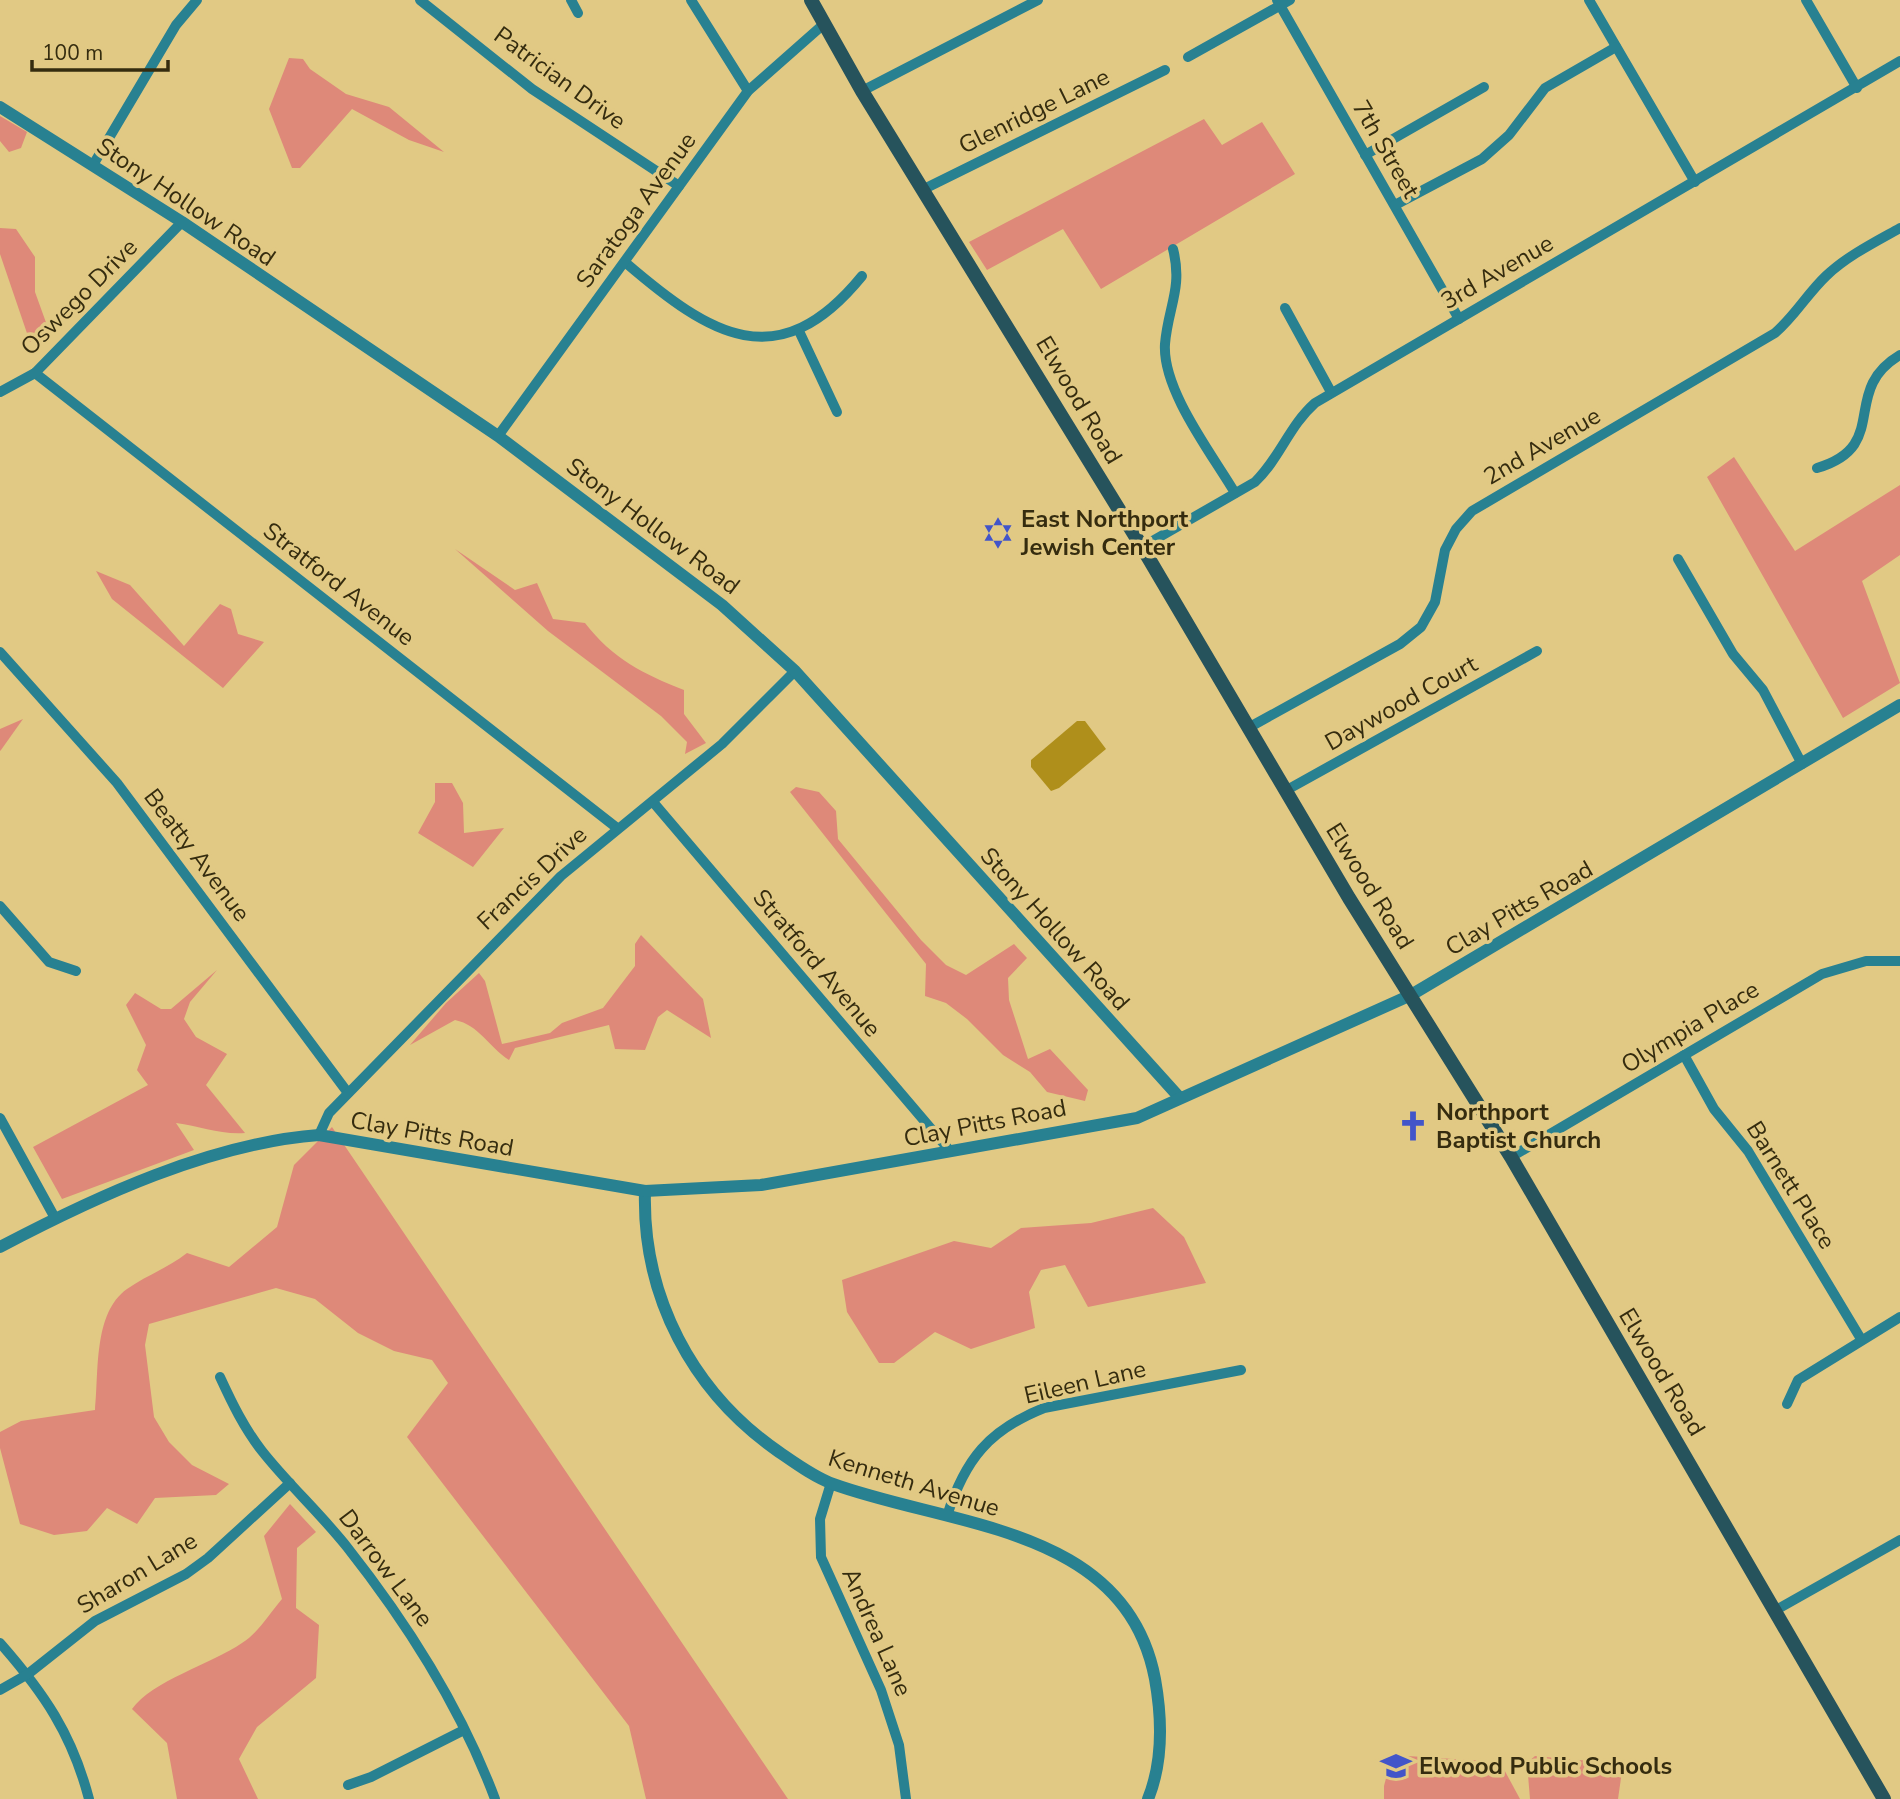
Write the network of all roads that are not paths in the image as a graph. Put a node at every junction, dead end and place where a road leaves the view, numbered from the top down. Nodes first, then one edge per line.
1 (197, 0) edge
2 (420, 0) edge
3 (571, 0) edge
4 (691, 0) edge
5 (811, 0) edge
6 (1038, 0) edge
7 (1589, 0) edge
8 (1806, 0) edge
9 (1283, 2) edge
10 (578, 13) dead end
11 (825, 23) junction
12 (1616, 47) junction
13 (1188, 57) dead end
14 (1900, 61) edge
15 (1165, 70) dead end
16 (1484, 87) dead end
17 (1857, 88) junction
18 (748, 91) junction
19 (862, 91) junction
20 (0, 107) edge
21 (1365, 155) junction
22 (93, 165) junction
23 (1695, 182) junction
24 (679, 186) junction
25 (922, 190) junction
26 (1395, 205) junction
27 (182, 222) junction
28 (1900, 228) edge
29 (1173, 249) dead end
30 (626, 262) junction
31 (862, 276) dead end
32 (1285, 308) dead end
33 (1459, 319) junction
34 (799, 331) junction
35 (1900, 355) edge
36 (35, 373) junction
37 (0, 392) edge
38 (1331, 392) junction
39 (837, 412) dead end
40 (498, 436) junction
41 (1817, 468) dead end
42 (1235, 493) junction
43 (1142, 547) junction
44 (1678, 559) dead end
45 (1537, 651) dead end
46 (0, 652) edge
47 (795, 671) junction
48 (1900, 705) edge
49 (1248, 728) junction
50 (1802, 764) junction
51 (1285, 791) junction
52 (653, 802) junction
53 (617, 828) junction
54 (0, 906) edge
55 (1900, 961) edge
56 (76, 971) dead end
57 (1411, 995) junction
58 (1684, 1055) junction
59 (348, 1093) junction
60 (1179, 1097) junction
61 (0, 1118) edge
62 (318, 1135) junction
63 (950, 1151) junction
64 (1511, 1157) junction
65 (645, 1191) junction
66 (55, 1218) junction
67 (0, 1247) edge
68 (1900, 1317) edge
69 (1861, 1339) junction
70 (1241, 1370) dead end
71 (220, 1377) dead end
72 (1787, 1404) dead end
73 (290, 1483) junction
74 (831, 1483) junction
75 (947, 1516) junction
76 (1900, 1540) edge
77 (1776, 1610) junction
78 (0, 1643) edge
79 (28, 1674) junction
80 (0, 1690) edge
81 (464, 1730) junction
82 (348, 1784) dead end
83 (89, 1799) edge
84 (495, 1799) edge
85 (906, 1799) edge
86 (1148, 1799) edge
87 (1885, 1799) edge

1 - 22 street
2 - 24 street, Patrician Drive
3 - 10 street
4 - 18 street
5 - 11 main road, Elwood Road
6 - 19 street
7 - 12 street
8 - 17 street
9 - 13 street
9 - 21 street, 7th Street
11 - 18 street, Saratoga Avenue
11 - 19 main road, Elwood Road
12 - 23 street
12 - 26 street
14 - 17 street, 3rd Avenue
15 - 25 street, Glenridge Lane
16 - 21 street
17 - 23 street, 3rd Avenue
18 - 24 street, Saratoga Avenue
19 - 25 main road, Elwood Road
20 - 22 street, Stony Hollow Road
21 - 26 street, 7th Street
22 - 27 street, Stony Hollow Road
23 - 33 street, 3rd Avenue
24 - 30 street, Saratoga Avenue
25 - 43 main road, Elwood Road
26 - 33 street, 7th Street
27 - 36 street, Oswego Drive
27 - 40 street, Stony Hollow Road
28 - 49 street, 2nd Avenue
29 - 42 street
30 - 34 street
30 - 40 street, Saratoga Avenue
31 - 34 street
32 - 38 street
33 - 38 street, 3rd Avenue
34 - 39 street
35 - 41 street
36 - 37 street, Oswego Drive
36 - 53 street, Stratford Avenue
38 - 42 street, 3rd Avenue
40 - 47 street, Stony Hollow Road
42 - 43 street, 3rd Avenue
43 - 49 main road, Elwood Road
44 - 50 street
45 - 51 street, Daywood Court
46 - 59 street, Beatty Avenue
47 - 52 street, Francis Drive
47 - 60 street, Stony Hollow Road
48 - 50 street, Clay Pitts Road
49 - 51 main road, Elwood Road
50 - 57 street, Clay Pitts Road
51 - 57 main road, Elwood Road
52 - 53 street, Francis Drive
52 - 63 street, Stratford Avenue
53 - 59 street, Francis Drive
54 - 56 street
55 - 58 street, Olympia Place
57 - 60 street, Clay Pitts Road
57 - 64 main road, Elwood Road
58 - 64 street, Olympia Place
58 - 69 street, Barnett Place
59 - 62 street, Francis Drive
60 - 63 street, Clay Pitts Road
61 - 66 street
62 - 65 street, Clay Pitts Road
62 - 66 street, Clay Pitts Road
63 - 65 street, Clay Pitts Road
64 - 77 main road, Elwood Road
65 - 74 street, Kenneth Avenue
66 - 67 street, Clay Pitts Road
68 - 69 street
69 - 72 street
70 - 75 street, Eileen Lane
71 - 73 street, Darrow Lane
73 - 79 street, Sharon Lane
73 - 81 street, Darrow Lane
74 - 75 street, Kenneth Avenue
74 - 85 street, Andrea Lane
75 - 86 street, Kenneth Avenue
76 - 77 street
77 - 87 main road, Elwood Road
78 - 79 street
79 - 80 street, Sharon Lane
79 - 83 street
81 - 82 street
81 - 84 street, Darrow Lane

